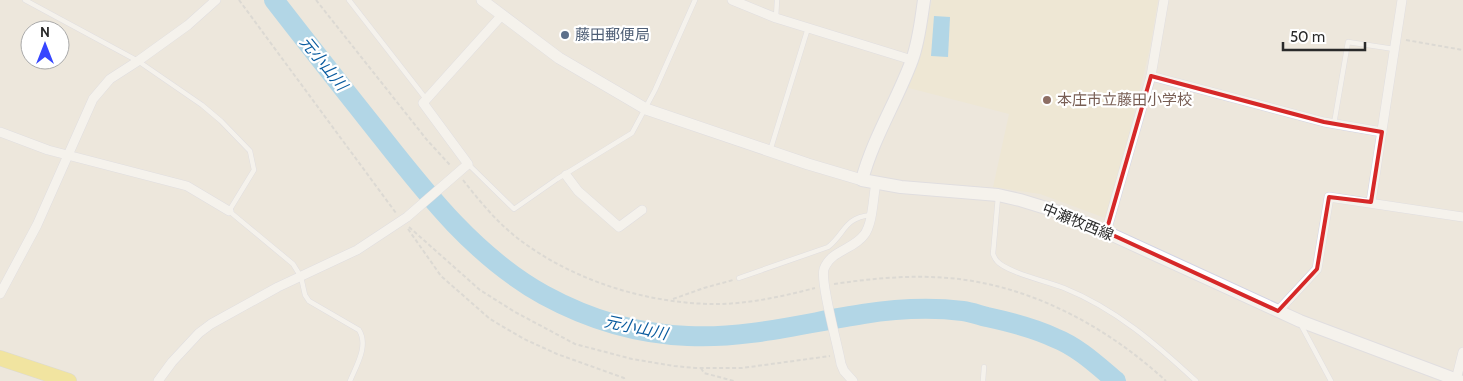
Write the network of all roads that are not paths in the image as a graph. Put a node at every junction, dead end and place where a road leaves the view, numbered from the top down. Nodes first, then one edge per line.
1 (25, 0) edge
2 (216, 0) edge
3 (349, 0) edge
4 (482, 0) edge
5 (695, 0) edge
6 (732, 0) edge
7 (777, 0) edge
8 (924, 0) edge
9 (1164, 0) edge
10 (1402, 0) edge
11 (502, 15) junction
12 (776, 18) junction
13 (808, 28) junction
14 (1394, 49) junction
15 (912, 60) junction
16 (138, 61) junction
17 (1151, 76) junction
18 (426, 99) junction
19 (646, 109) junction
20 (1334, 124) junction
21 (0, 132) edge
22 (1382, 132) junction
23 (770, 151) junction
24 (67, 156) junction
25 (468, 164) junction
26 (566, 175) junction
27 (862, 180) junction
28 (876, 183) junction
29 (998, 195) junction
30 (1371, 202) junction
31 (642, 210) dead end
32 (228, 211) junction
33 (871, 215) junction
34 (1463, 217) edge
35 (1106, 232) junction
36 (301, 277) junction
37 (740, 278) road end
38 (0, 294) edge
39 (1278, 311) junction
40 (1300, 322) junction
41 (1463, 352) edge
42 (0, 358) edge
43 (984, 367) dead end
44 (1458, 380) edge
45 (69, 381) edge
46 (158, 381) edge
47 (350, 381) edge
48 (853, 381) edge
49 (983, 381) edge
50 (1196, 381) edge
51 (1331, 381) edge

1 - 16 lane
2 - 16 street
3 - 18 lane
4 - 11 street
5 - 19 lane
6 - 12 street
7 - 12 lane
8 - 15 main road
9 - 17 street
10 - 14 street
11 - 18 street
11 - 19 street
12 - 13 street
13 - 15 street
13 - 23 lane
14 - 20 lane
14 - 22 street
15 - 27 main road
16 - 24 street
16 - 32 lane
17 - 20 street
17 - 35 street
18 - 25 street
19 - 23 street
19 - 26 lane
20 - 22 street
21 - 24 street
22 - 30 street
23 - 27 street
24 - 32 street
24 - 38 street
25 - 26 lane
25 - 36 street
26 - 31 street
27 - 28 main road, 中瀬牧西線
28 - 29 main road, 中瀬牧西線
28 - 33 street
29 - 35 main road, 中瀬牧西線
29 - 50 lane
30 - 34 street
30 - 39 street
32 - 36 lane
33 - 37 lane
33 - 48 street
35 - 39 main road, 中瀬牧西線
36 - 46 street
36 - 47 lane
39 - 40 main road, 中瀬牧西線
40 - 44 main road, 中瀬牧西線
40 - 51 lane
41 - 44 street
42 - 45 main road
43 - 49 lane

